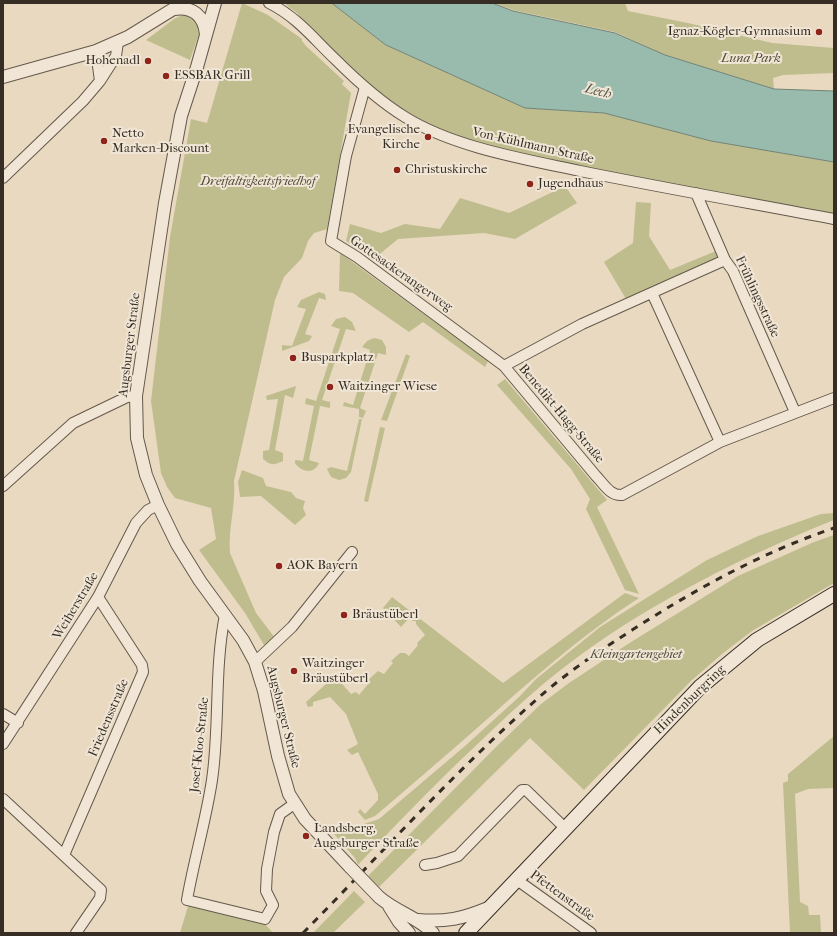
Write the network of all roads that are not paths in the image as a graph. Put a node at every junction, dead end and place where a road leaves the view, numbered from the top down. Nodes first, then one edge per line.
1 (183, 3) edge
2 (215, 3) edge
3 (269, 3) edge
4 (171, 10) junction
5 (206, 36) junction
6 (118, 42) junction
7 (96, 52) junction
8 (3, 77) edge
9 (100, 81) junction
10 (365, 87) junction
11 (3, 178) edge
12 (696, 193) junction
13 (834, 219) edge
14 (726, 260) junction
15 (652, 293) junction
16 (504, 366) junction
17 (136, 396) junction
18 (834, 398) edge
19 (795, 412) junction
20 (720, 442) junction
21 (3, 486) edge
22 (158, 505) junction
23 (352, 552) dead end
24 (834, 594) edge
25 (98, 597) junction
26 (225, 615) junction
27 (255, 662) junction
28 (3, 714) edge
29 (18, 723) junction
30 (3, 744) edge
31 (3, 799) edge
32 (294, 804) junction
33 (565, 828) junction
34 (64, 855) junction
35 (425, 865) dead end
36 (517, 880) junction
37 (389, 906) junction
38 (492, 907) junction
39 (418, 920) junction
40 (401, 928) edge
41 (76, 933) edge
42 (409, 933) edge
43 (433, 933) edge
44 (466, 933) edge
45 (591, 933) edge

1 - 4 street
2 - 5 street, Augsburger Straße
3 - 10 street, Von-Kühlmann-Straße
4 - 5 street
4 - 6 street
5 - 17 street, Augsburger Straße
6 - 7 street
6 - 9 street
7 - 8 street
7 - 9 street
9 - 11 street
10 - 12 street, Von-Kühlmann-Straße
10 - 16 street, Gottesackerangerweg
12 - 13 street, Von-Kühlmann-Straße
12 - 14 street, Frühlingsstraße
14 - 15 street, Benedikt-Hagg-Straße
14 - 19 street, Frühlingsstraße
15 - 16 street, Benedikt-Hagg-Straße
15 - 20 street
16 - 20 street, Benedikt-Hagg-Straße
17 - 21 street
17 - 22 street, Augsburger Straße
18 - 19 street, Benedikt-Hagg-Straße
19 - 20 street, Benedikt-Hagg-Straße
22 - 25 street, Weiherstraße
22 - 26 street, Augsburger Straße
23 - 27 street
24 - 33 main road, Hindenburgring
25 - 29 street, Weiherstraße
25 - 34 street, Friedensstraße
26 - 27 street, Augsburger Straße
26 - 32 street, Josef-Kloo-Straße
27 - 32 street, Augsburger Straße
28 - 29 street
29 - 30 street, Weiherstraße
31 - 34 street
32 - 37 street, Augsburger Straße, bridge
33 - 35 street
33 - 36 main road, Hindenburgring
34 - 41 street
36 - 38 main road, Hindenburgring
36 - 45 street, Pfettenstraße
37 - 39 street
37 - 40 street
38 - 39 street
38 - 44 main road, Hindenburgring
39 - 43 street
40 - 42 street

